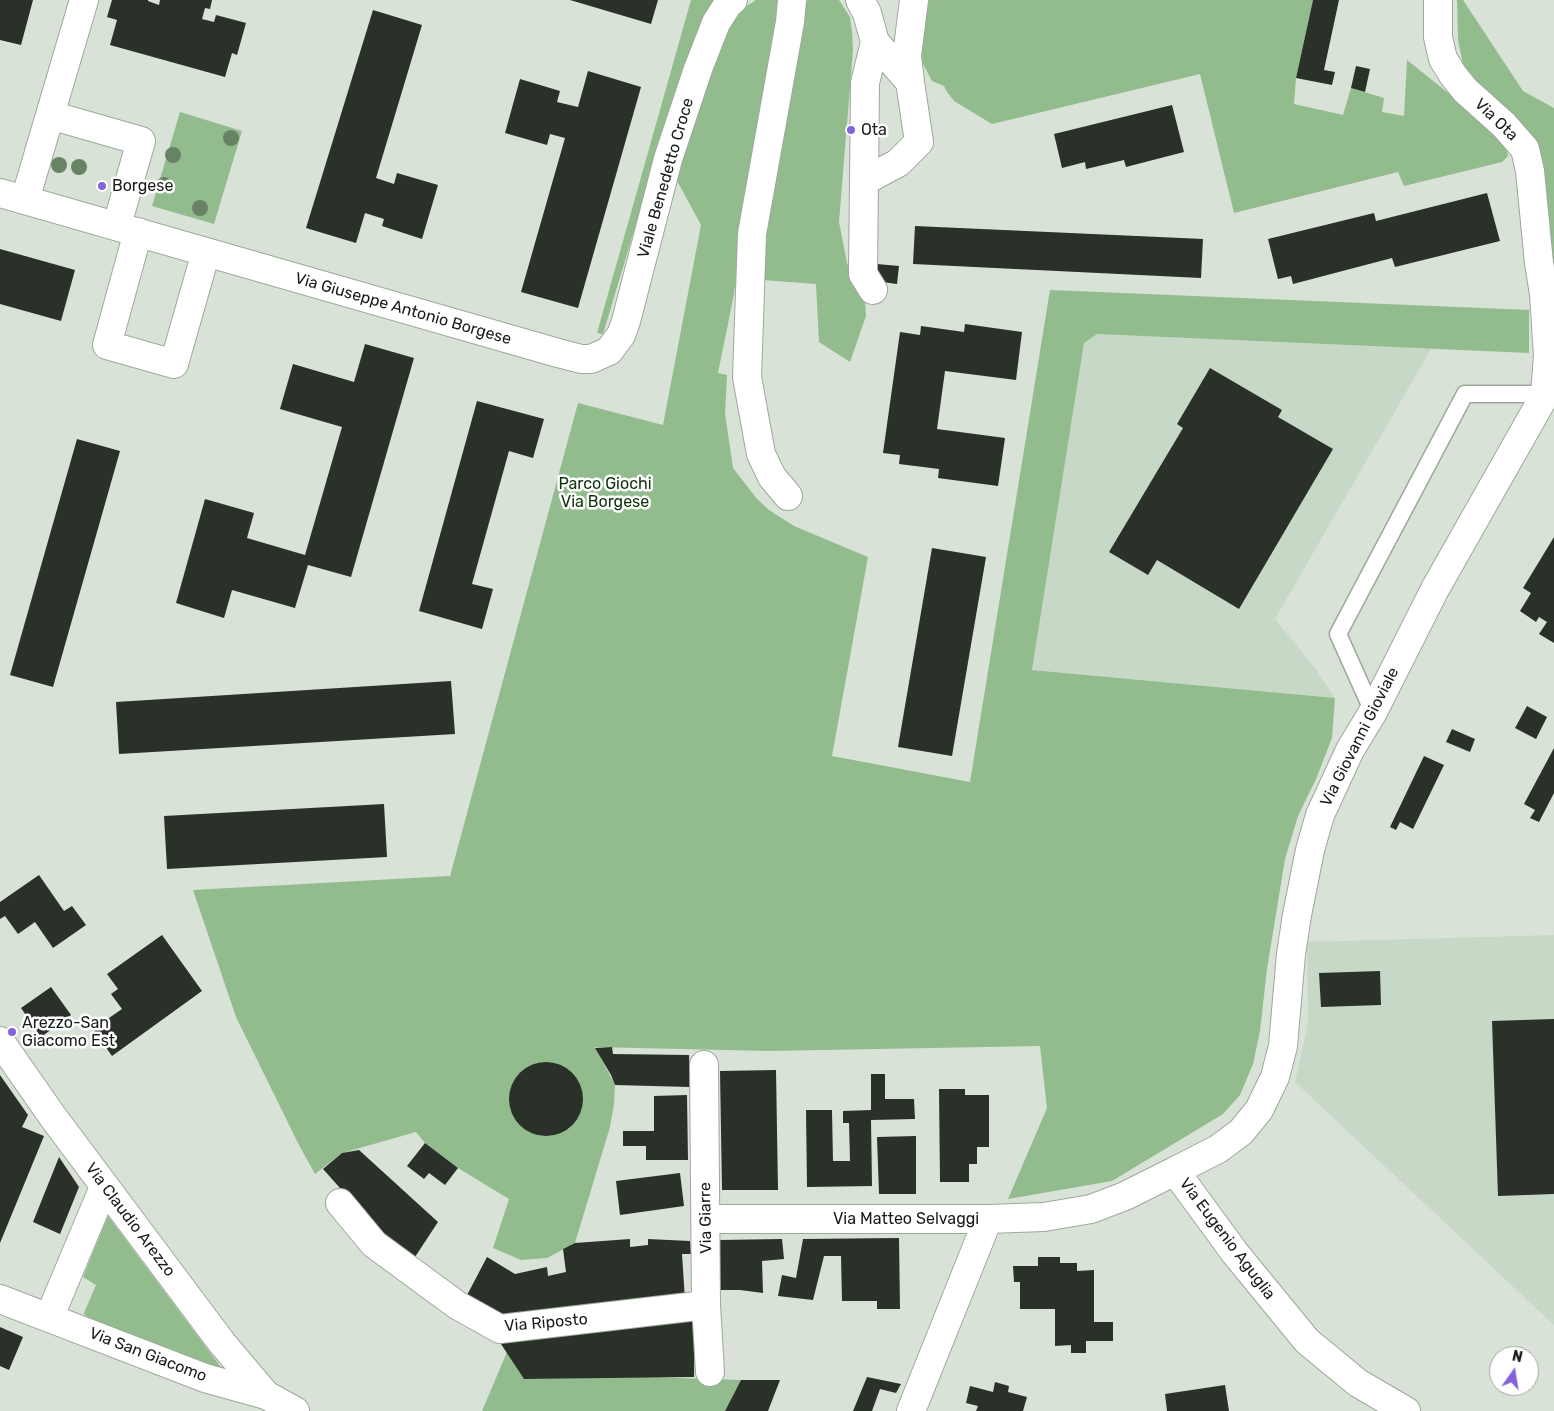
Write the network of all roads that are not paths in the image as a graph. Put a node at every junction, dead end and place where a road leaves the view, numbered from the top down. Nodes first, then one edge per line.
1 (84, 0) edge
2 (733, 0) edge
3 (792, 0) edge
4 (860, 0) edge
5 (914, 0) edge
6 (1438, 0) edge
7 (875, 42) junction
8 (910, 82) junction
9 (50, 115) junction
10 (864, 181) junction
11 (12, 196) edge
12 (128, 229) junction
13 (206, 252) junction
14 (873, 290) dead end
15 (1549, 298) edge
16 (601, 356) joint
17 (1550, 387) edge
18 (788, 496) dead end
19 (1373, 712) junction
20 (0, 1041) edge
21 (704, 1065) dead end
22 (1175, 1171) junction
23 (104, 1186) junction
24 (340, 1203) dead end
25 (706, 1219) junction
26 (988, 1219) junction
27 (0, 1298) edge
28 (706, 1305) junction
29 (50, 1318) junction
30 (710, 1372) dead end
31 (266, 1395) junction
32 (295, 1411) edge
33 (912, 1411) edge
34 (1406, 1411) edge

1 - 9 street, Via Giuseppe Antonio Borgese
2 - 16 street, Viale Benedetto Croce
3 - 18 street
4 - 7 street
5 - 8 street
6 - 15 street, Via Ota
7 - 8 street
7 - 10 street
8 - 10 street
9 - 11 street, Via Giuseppe Antonio Borgese
9 - 12 street
10 - 14 street
11 - 12 street, Via Giuseppe Antonio Borgese
12 - 13 street, Via Giuseppe Antonio Borgese
12 - 13 street
13 - 16 street, Via Giuseppe Antonio Borgese
15 - 17 street, Via Ota
17 - 19 street, Via Giovanni Gioviale
17 - 19 lane
19 - 22 street, Via Giovanni Gioviale
20 - 23 street, Via Claudio Arezzo
21 - 25 street, Via Giarre
22 - 26 street, Via Eugenio Aguglia
22 - 34 street, Via Eugenio Aguglia
23 - 29 street
23 - 31 street, Via Claudio Arezzo
24 - 28 street, Via Riposto
25 - 26 street, Via Matteo Selvaggi
25 - 28 street, Via Giarre
26 - 33 street, Via Matteo Selvaggi
27 - 29 street, Via San Giacomo
28 - 30 street, Via Giarre
29 - 31 street, Via San Giacomo
31 - 32 street, Via San Giacomo

